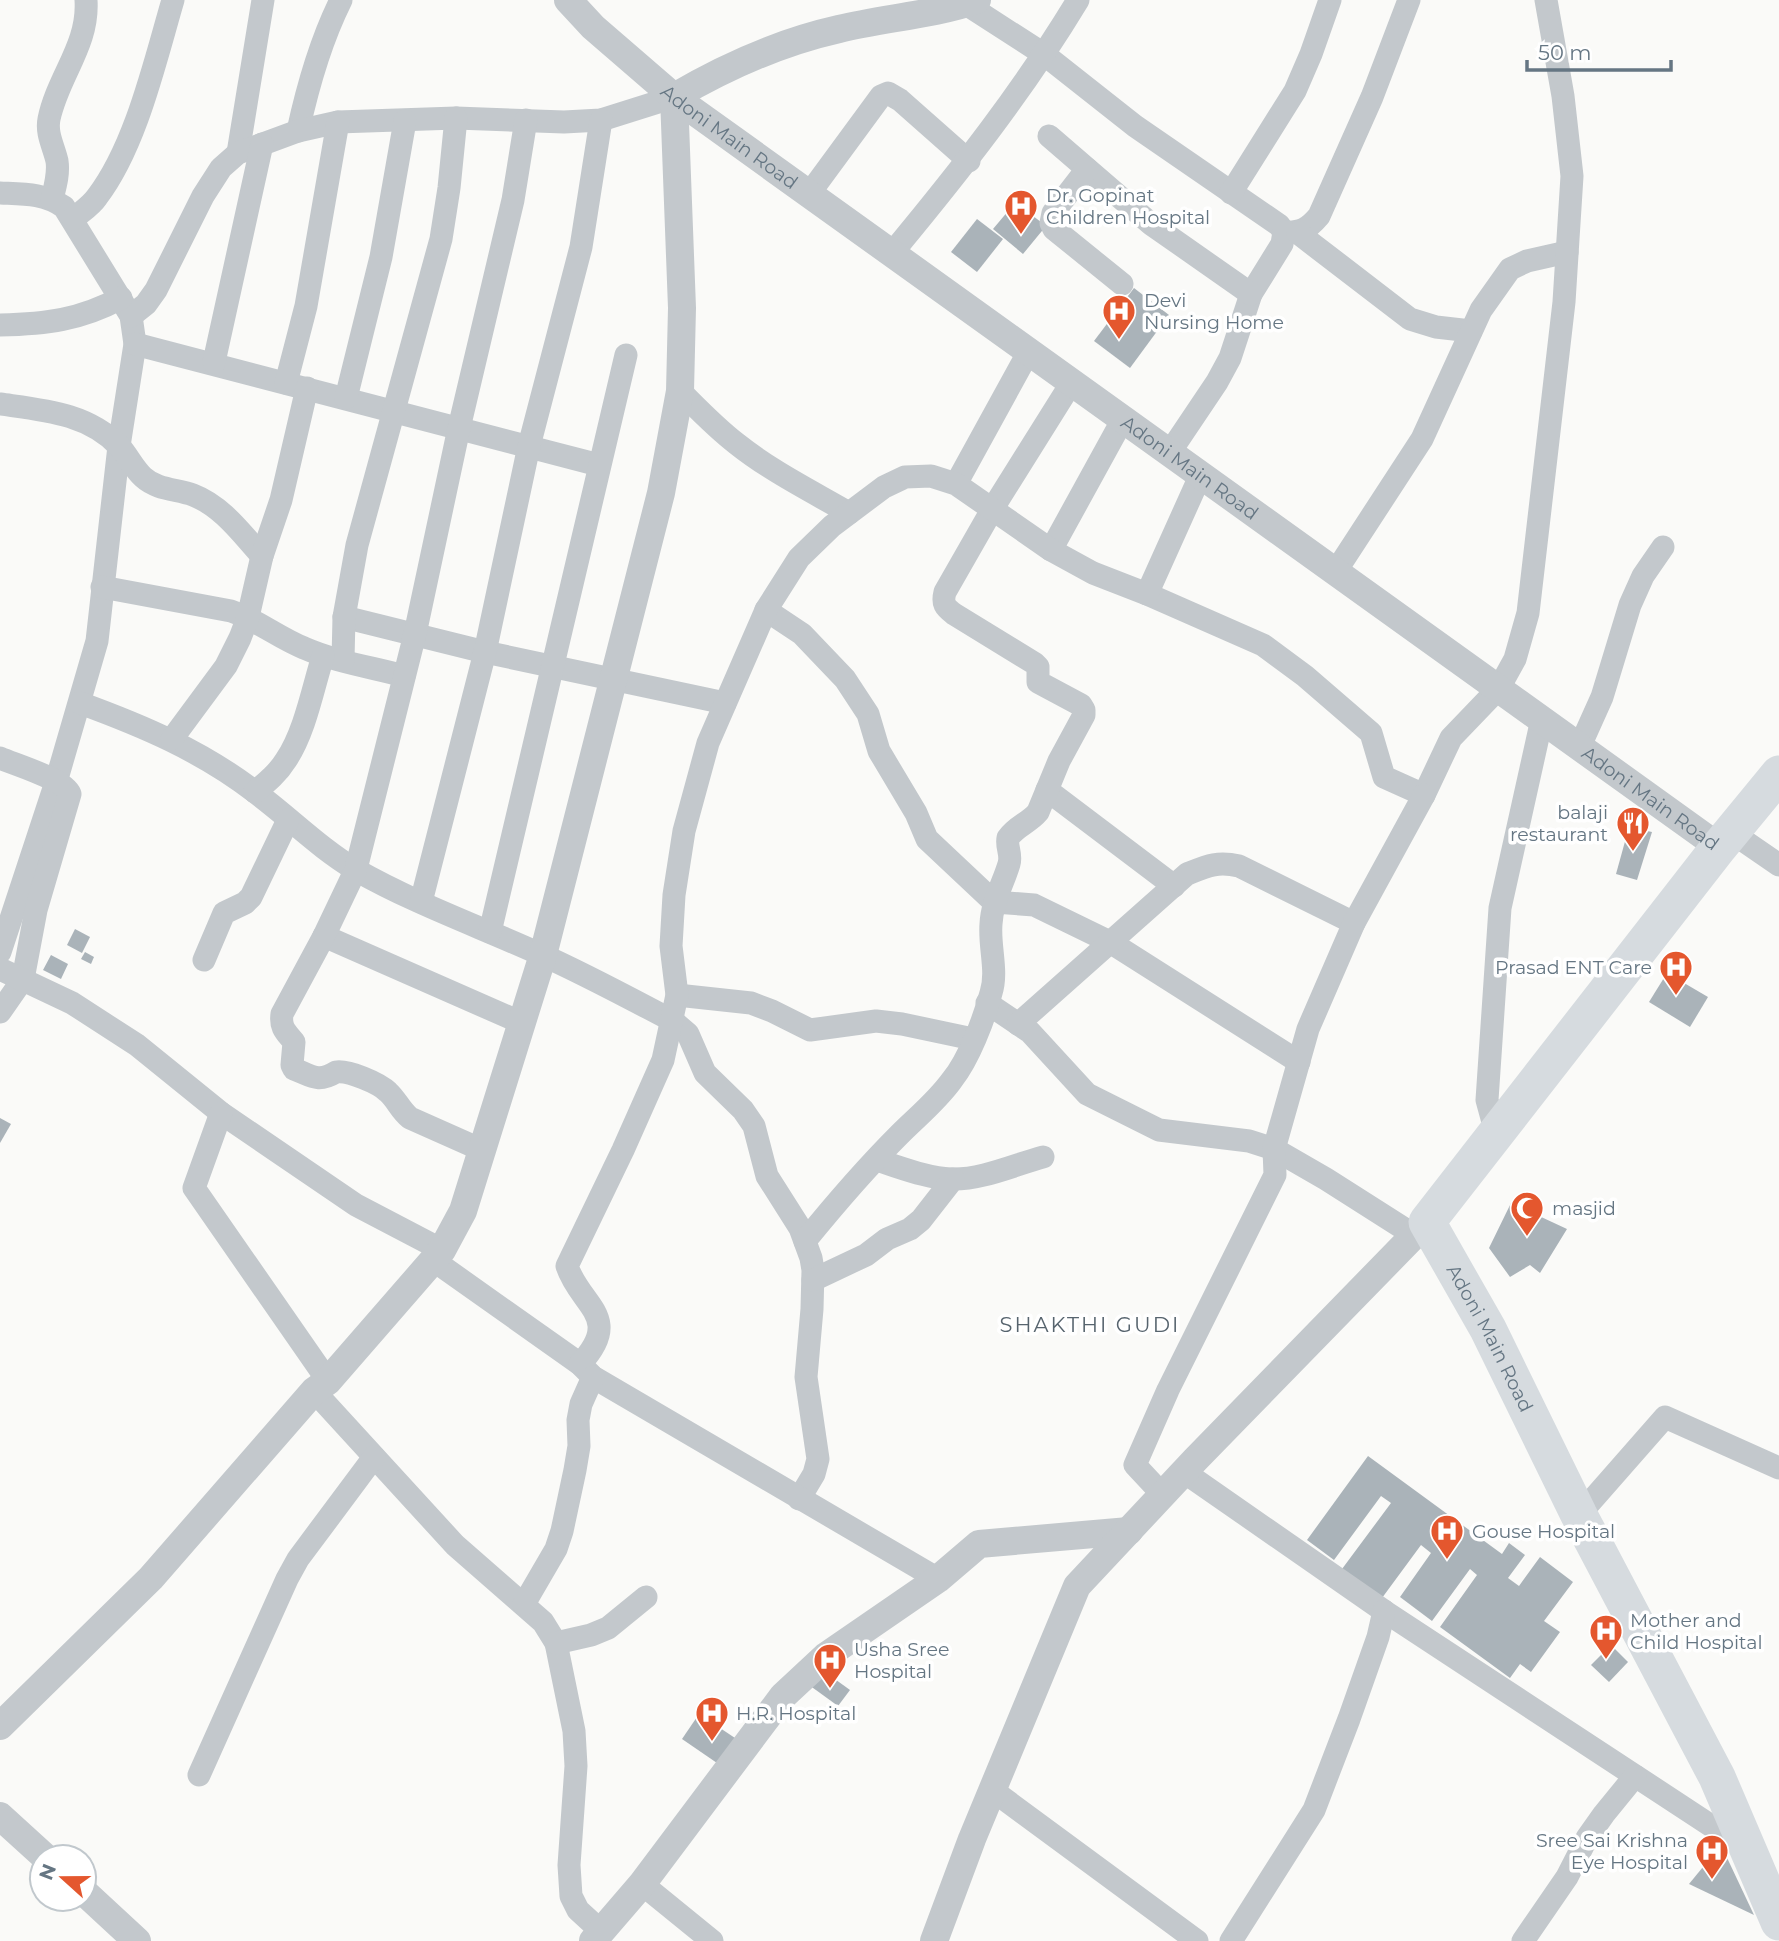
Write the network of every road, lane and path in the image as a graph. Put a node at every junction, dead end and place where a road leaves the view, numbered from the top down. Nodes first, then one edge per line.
1 (86, 0) edge
2 (173, 0) edge
3 (263, 0) edge
4 (341, 0) edge
5 (568, 0) edge
6 (1078, 0) edge
7 (1330, 0) edge
8 (1409, 0) edge
9 (1546, 0) edge
10 (971, 2) edge
11 (1045, 55) junction
12 (674, 97) junction
13 (456, 118) junction
14 (526, 120) junction
15 (601, 120) junction
16 (405, 121) junction
17 (338, 122) junction
18 (298, 131) junction
19 (1049, 136) dead end
20 (262, 144) junction
21 (238, 153) junction
22 (969, 161) junction
23 (1087, 169) junction
24 (0, 193) edge
25 (1231, 193) junction
26 (809, 194) junction
27 (52, 199) junction
28 (73, 219) junction
29 (1291, 232) junction
30 (1567, 252) junction
31 (892, 253) junction
32 (1122, 284) dead end
33 (1251, 294) junction
34 (126, 307) junction
35 (0, 325) edge
36 (1471, 331) junction
37 (135, 344) junction
38 (1030, 351) junction
39 (626, 355) dead end
40 (214, 362) junction
41 (1072, 382) junction
42 (296, 385) junction
43 (680, 391) junction
44 (346, 398) junction
45 (0, 404) edge
46 (393, 411) junction
47 (1123, 419) junction
48 (459, 428) junction
49 (119, 446) junction
50 (529, 446) junction
51 (1170, 452) junction
52 (600, 465) junction
53 (1201, 474) junction
54 (956, 484) junction
55 (993, 508) junction
56 (849, 513) junction
57 (1663, 547) dead end
58 (1051, 550) junction
59 (262, 556) junction
60 (1336, 571) junction
61 (102, 587) junction
62 (1147, 594) junction
63 (766, 610) junction
64 (248, 617) junction
65 (344, 617) junction
66 (415, 634) junction
67 (485, 652) junction
68 (333, 658) junction
69 (553, 666) junction
70 (404, 676) junction
71 (613, 678) junction
72 (1499, 688) junction
73 (725, 702) junction
74 (80, 703) junction
75 (1542, 719) junction
76 (172, 739) junction
77 (1580, 746) junction
78 (0, 758) edge
79 (1779, 774) edge
80 (56, 782) junction
81 (1047, 790) junction
82 (255, 792) junction
83 (1424, 795) junction
84 (289, 820) junction
85 (1725, 839) junction
86 (1779, 865) edge
87 (355, 869) junction
88 (1174, 886) junction
89 (421, 902) junction
90 (994, 902) junction
91 (1354, 923) junction
92 (490, 932) junction
93 (324, 936) junction
94 (1110, 942) junction
95 (0, 952) edge
96 (543, 955) junction
97 (204, 960) dead end
98 (0, 969) edge
99 (23, 979) junction
100 (677, 995) junction
101 (987, 1003) junction
102 (0, 1012) edge
103 (673, 1021) junction
104 (522, 1023) junction
105 (1018, 1024) junction
106 (973, 1040) junction
107 (1299, 1062) junction
108 (222, 1113) junction
109 (1496, 1133) junction
110 (1273, 1149) junction
111 (482, 1150) junction
112 (1043, 1157) dead end
113 (876, 1160) junction
114 (953, 1180) junction
115 (1421, 1228) junction
116 (805, 1241) junction
117 (438, 1255) junction
118 (813, 1280) junction
119 (586, 1370) junction
120 (321, 1386) junction
121 (374, 1457) junction
122 (1779, 1468) edge
123 (1184, 1472) junction
124 (1163, 1495) junction
125 (799, 1499) junction
126 (1579, 1515) junction
127 (1129, 1531) junction
128 (938, 1579) junction
129 (646, 1597) dead end
130 (524, 1604) junction
131 (1384, 1611) junction
132 (556, 1643) junction
133 (0, 1726) edge
134 (199, 1775) dead end
135 (1635, 1776) junction
136 (992, 1790) junction
137 (0, 1816) edge
138 (30, 1843) edge
139 (1750, 1852) junction
140 (642, 1884) junction
141 (98, 1905) edge
142 (1779, 1922) edge
143 (598, 1936) edge
144 (137, 1941) edge
145 (712, 1941) edge
146 (934, 1941) edge
147 (1197, 1941) edge
148 (1231, 1941) edge
149 (1523, 1941) edge

1 - 27 street
2 - 28 street
3 - 21 street
4 - 18 street
5 - 12 street, Adoni Main Road
6 - 11 street
7 - 25 street
8 - 29 street
9 - 30 street
10 - 11 street
10 - 12 street
11 - 22 street
11 - 25 street
12 - 15 street
12 - 26 street, Adoni Main Road
12 - 43 street
13 - 14 street
13 - 16 street
13 - 46 street
14 - 15 street
14 - 48 street
15 - 50 street
16 - 17 street
16 - 44 street
17 - 18 street
17 - 42 street
18 - 20 street
19 - 23 street
20 - 21 street
20 - 40 street
21 - 34 street
22 - 26 street
22 - 31 street
23 - 32 street
23 - 33 street
24 - 27 street
25 - 29 street
26 - 31 street, Adoni Main Road
27 - 28 street
28 - 34 street
29 - 33 street
29 - 36 street
30 - 36 street
30 - 72 street
31 - 38 street, Adoni Main Road
33 - 51 street
34 - 35 street
34 - 37 street
36 - 60 street
37 - 40 street
37 - 49 street
38 - 41 street, Adoni Main Road
38 - 54 street
39 - 52 street
40 - 42 street
41 - 47 street, Adoni Main Road
41 - 55 street
42 - 44 street
42 - 59 street
43 - 56 street
43 - 71 street
44 - 46 street
45 - 49 street
46 - 48 street
46 - 65 street
47 - 51 street, Adoni Main Road
47 - 58 street
48 - 50 street
48 - 66 street
49 - 59 street
49 - 61 street
50 - 52 street
50 - 67 street
51 - 53 street, Adoni Main Road
52 - 69 street
53 - 60 street, Adoni Main Road
53 - 62 street
54 - 55 street
54 - 56 street
55 - 58 street
55 - 81 street
56 - 63 street
57 - 77 street
58 - 62 street
59 - 64 street
60 - 72 street, Adoni Main Road
61 - 64 street
61 - 74 street
62 - 83 street
63 - 73 street
63 - 90 street
64 - 68 street
64 - 76 street
65 - 66 street
65 - 68 street
66 - 67 street
66 - 70 street
67 - 69 street
67 - 89 street
68 - 70 street
68 - 82 street
69 - 71 street
69 - 92 street
70 - 87 street
71 - 73 street
71 - 96 street
72 - 75 street, Adoni Main Road
72 - 83 street
73 - 100 street
74 - 76 street
74 - 80 street
75 - 77 street, Adoni Main Road
75 - 109 street
76 - 82 street
77 - 85 street, Adoni Main Road
78 - 80 street
79 - 85 main road
80 - 95 street
80 - 99 street
81 - 88 street
81 - 90 street
82 - 84 street
83 - 91 street
84 - 87 street
84 - 97 street
85 - 86 street
85 - 109 main road, Adoni Main Road
87 - 89 street
87 - 93 street
88 - 91 street
88 - 94 street
89 - 92 street
90 - 94 street
90 - 101 street
91 - 107 street
92 - 96 street
93 - 104 street
93 - 111 street
94 - 105 street
94 - 107 street
96 - 103 street
96 - 104 street
98 - 99 street
99 - 102 street
99 - 108 street
100 - 103 street
100 - 106 street
101 - 105 street
101 - 106 street
103 - 116 street
103 - 119 street
104 - 111 street
105 - 110 street
106 - 113 street
107 - 110 street
108 - 117 street
108 - 120 street
109 - 115 main road, Adoni Main Road
110 - 115 street
110 - 124 street
111 - 117 street
112 - 114 street
113 - 114 street
113 - 116 street
114 - 118 street
115 - 123 street
115 - 126 main road, Adoni Main Road
116 - 118 street
117 - 119 street
117 - 120 street
118 - 125 street
119 - 125 street
119 - 130 street
120 - 121 street
120 - 133 street
121 - 130 street
121 - 134 street
122 - 126 street
123 - 124 street
123 - 131 street
124 - 127 street
125 - 128 street
126 - 139 main road, Adoni Main Road
127 - 128 street
127 - 136 street
128 - 140 street
129 - 132 street
130 - 132 street
131 - 135 street
131 - 148 street
132 - 143 street
135 - 139 street
135 - 149 street
136 - 146 street
136 - 147 street
137 - 138 street
139 - 142 main road, Adoni Main Road
140 - 143 street
140 - 145 street
141 - 144 street

